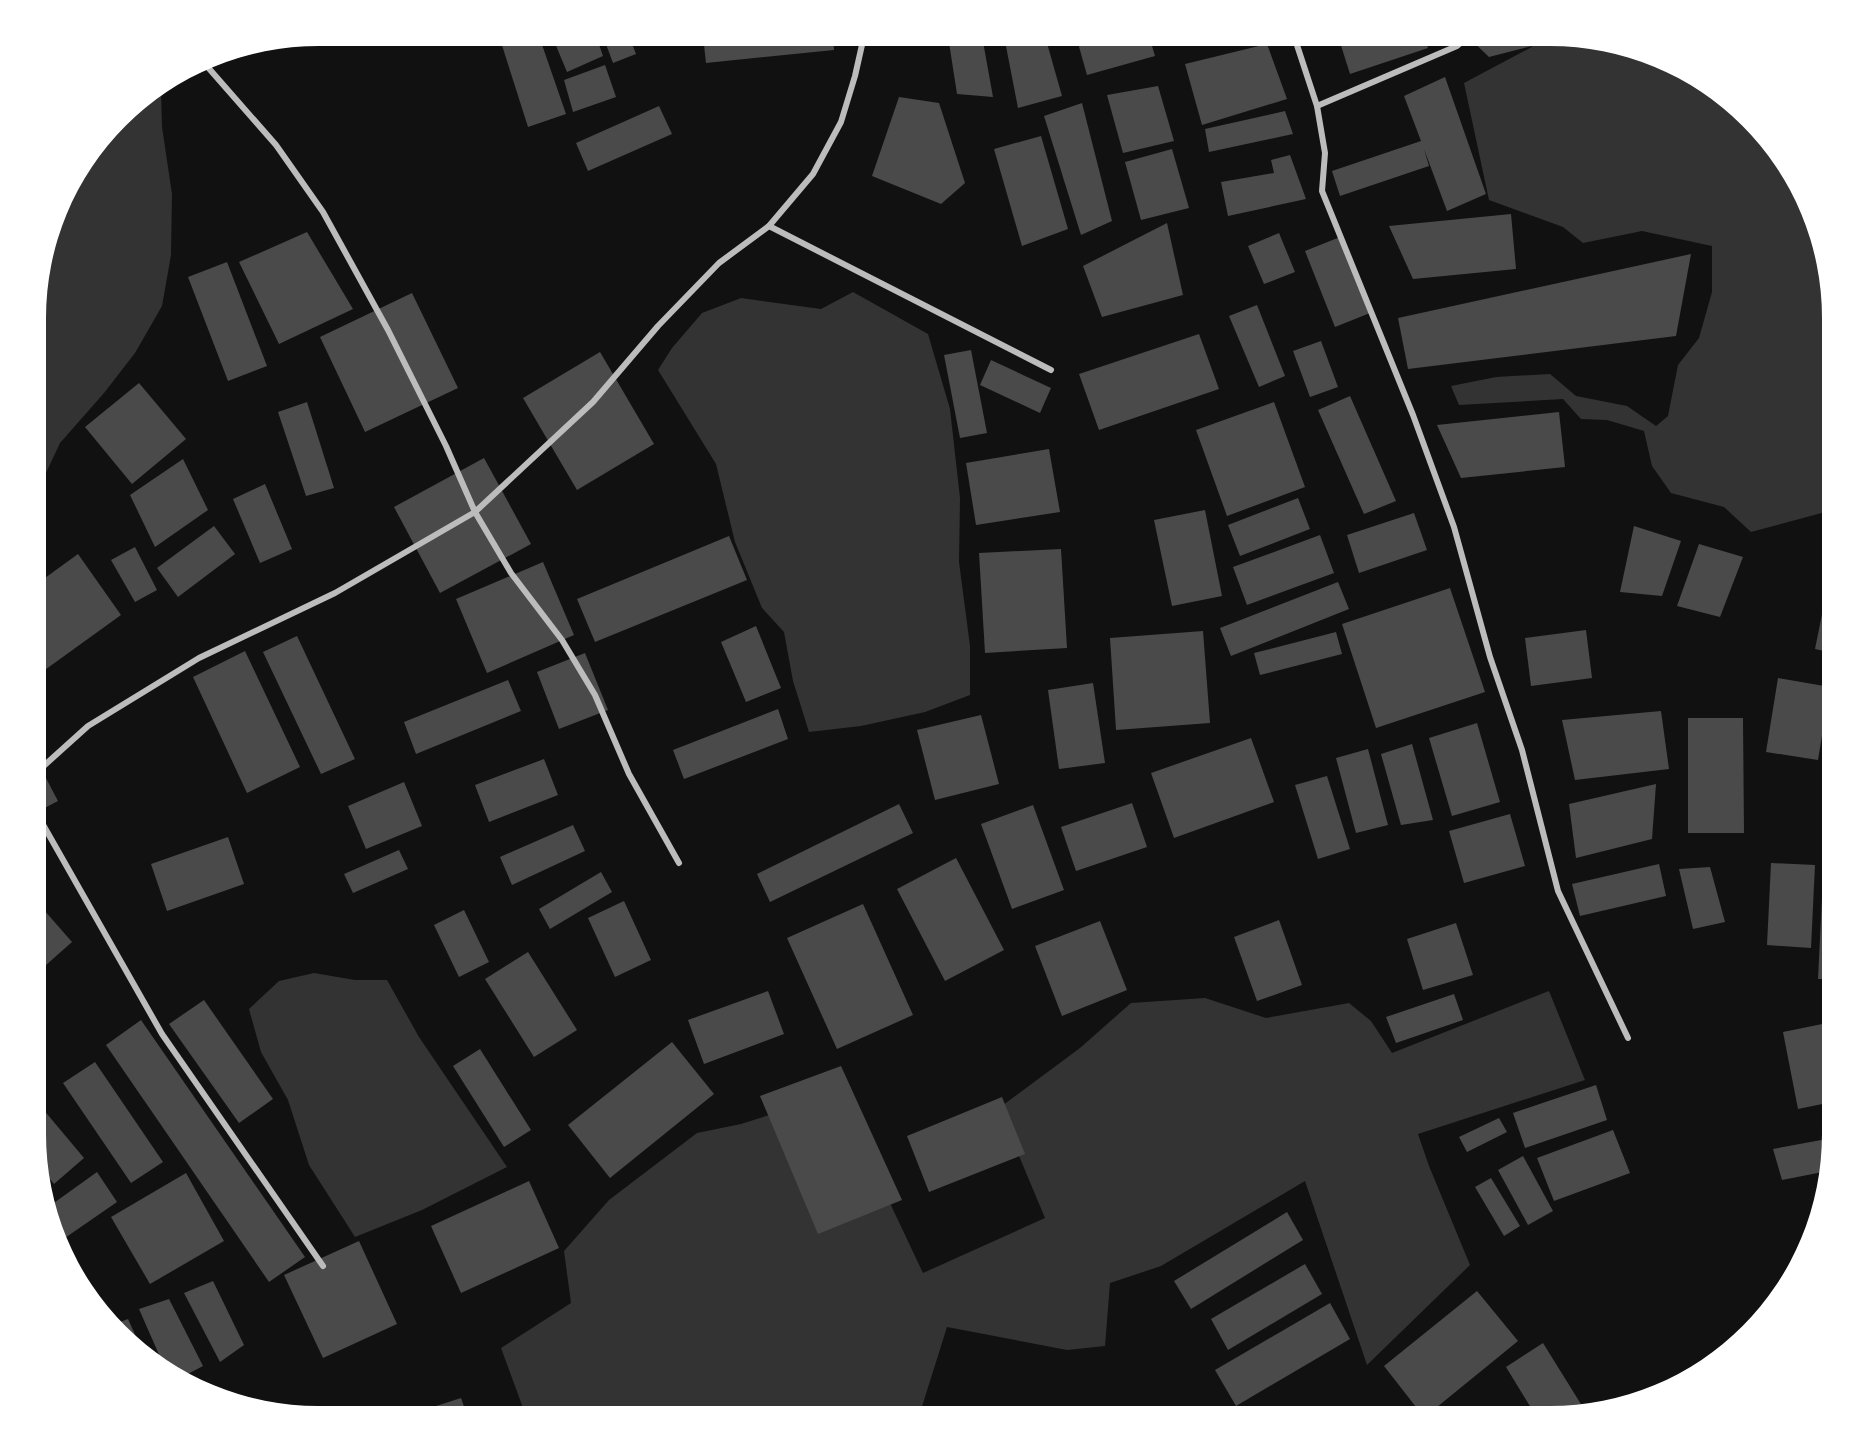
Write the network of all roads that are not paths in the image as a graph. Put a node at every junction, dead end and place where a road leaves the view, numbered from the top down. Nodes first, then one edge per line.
1 (862, 47) edge
2 (1298, 47) edge
3 (1455, 47) edge
4 (210, 69) edge
5 (1317, 106) junction
6 (769, 226) junction
7 (1050, 370) dead end
8 (475, 512) junction
9 (46, 765) edge
10 (46, 830) edge
11 (679, 862) dead end
12 (1628, 1038) dead end
13 (323, 1266) dead end

1 - 6 street
2 - 5 street
3 - 5 street
4 - 8 street
5 - 12 street
6 - 7 street
6 - 8 street
8 - 9 street
8 - 11 street
10 - 13 street

